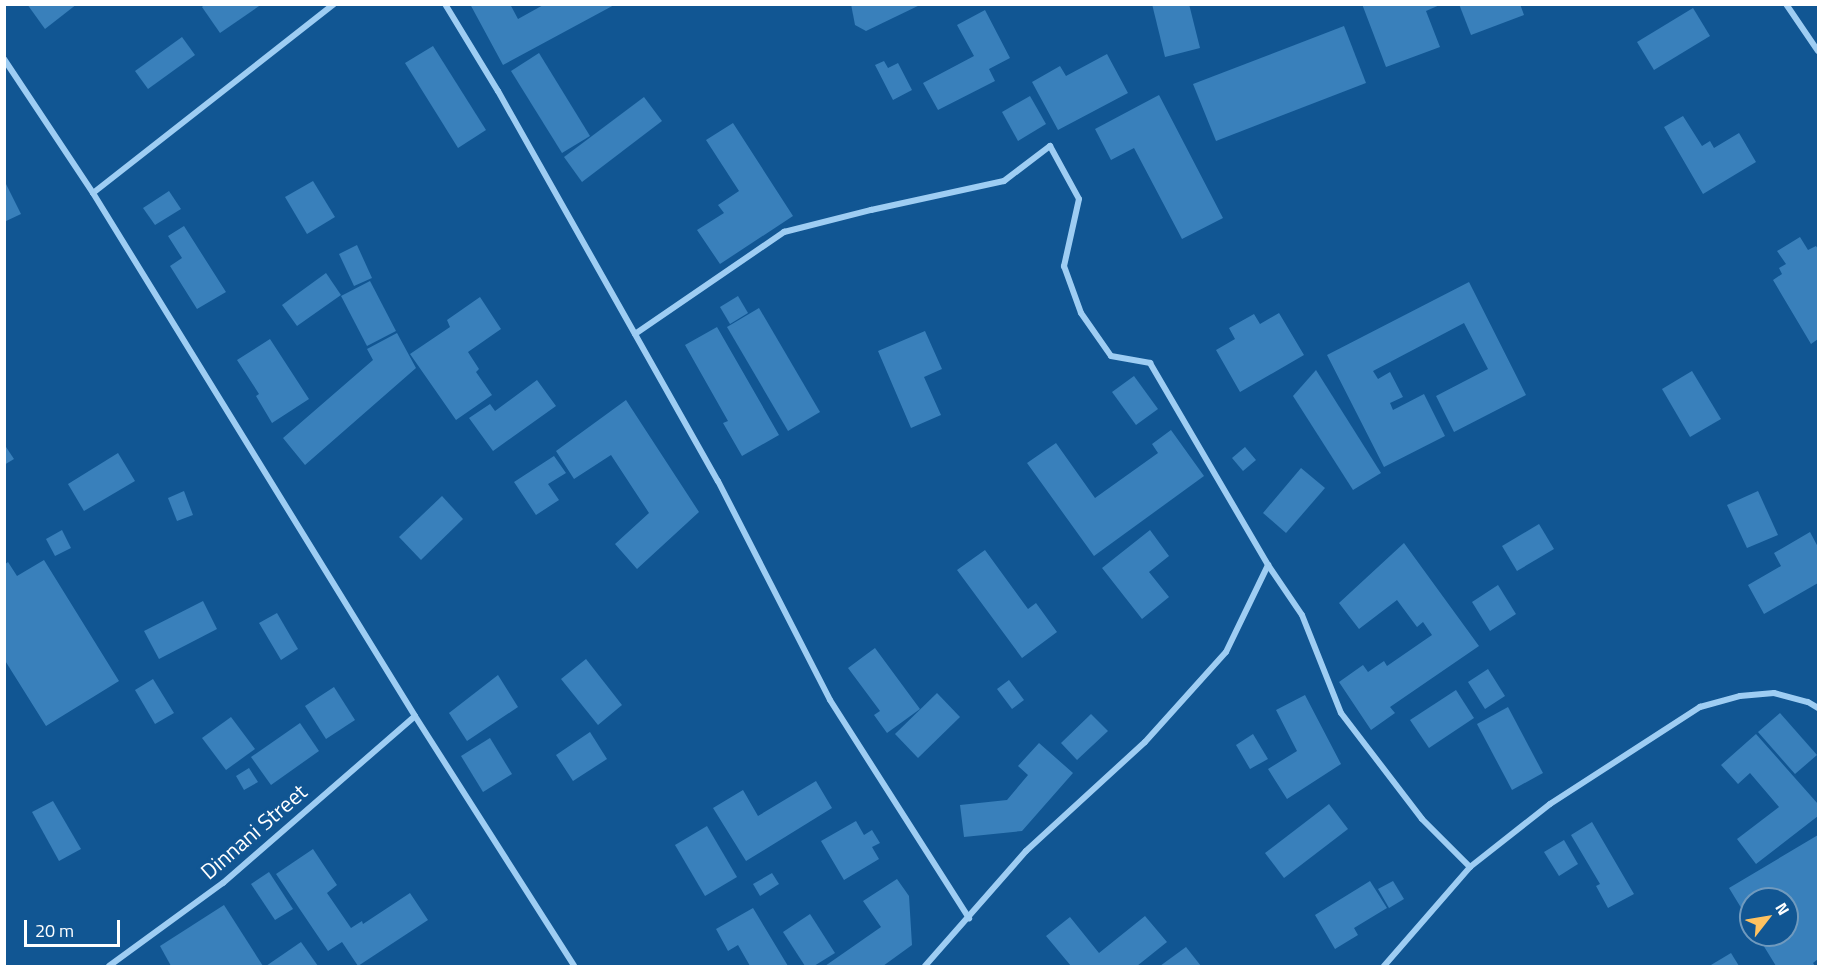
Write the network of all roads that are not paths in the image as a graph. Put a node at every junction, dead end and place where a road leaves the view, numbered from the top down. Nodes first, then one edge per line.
1 (334, 4) edge
2 (445, 4) edge
3 (1786, 4) edge
4 (1818, 51) edge
5 (4, 58) edge
6 (93, 193) junction
7 (635, 334) junction
8 (1268, 565) junction
9 (1818, 708) edge
10 (415, 716) junction
11 (1470, 867) junction
12 (969, 918) junction
13 (109, 966) edge
14 (574, 966) edge
15 (925, 966) edge
16 (1384, 966) edge

1 - 6 street
2 - 7 street
3 - 4 street
5 - 6 street
6 - 10 street
7 - 8 street
7 - 12 street
8 - 11 street
8 - 12 street
9 - 11 street
10 - 13 street, Dinnani Street
10 - 14 street
11 - 16 street
12 - 15 street

